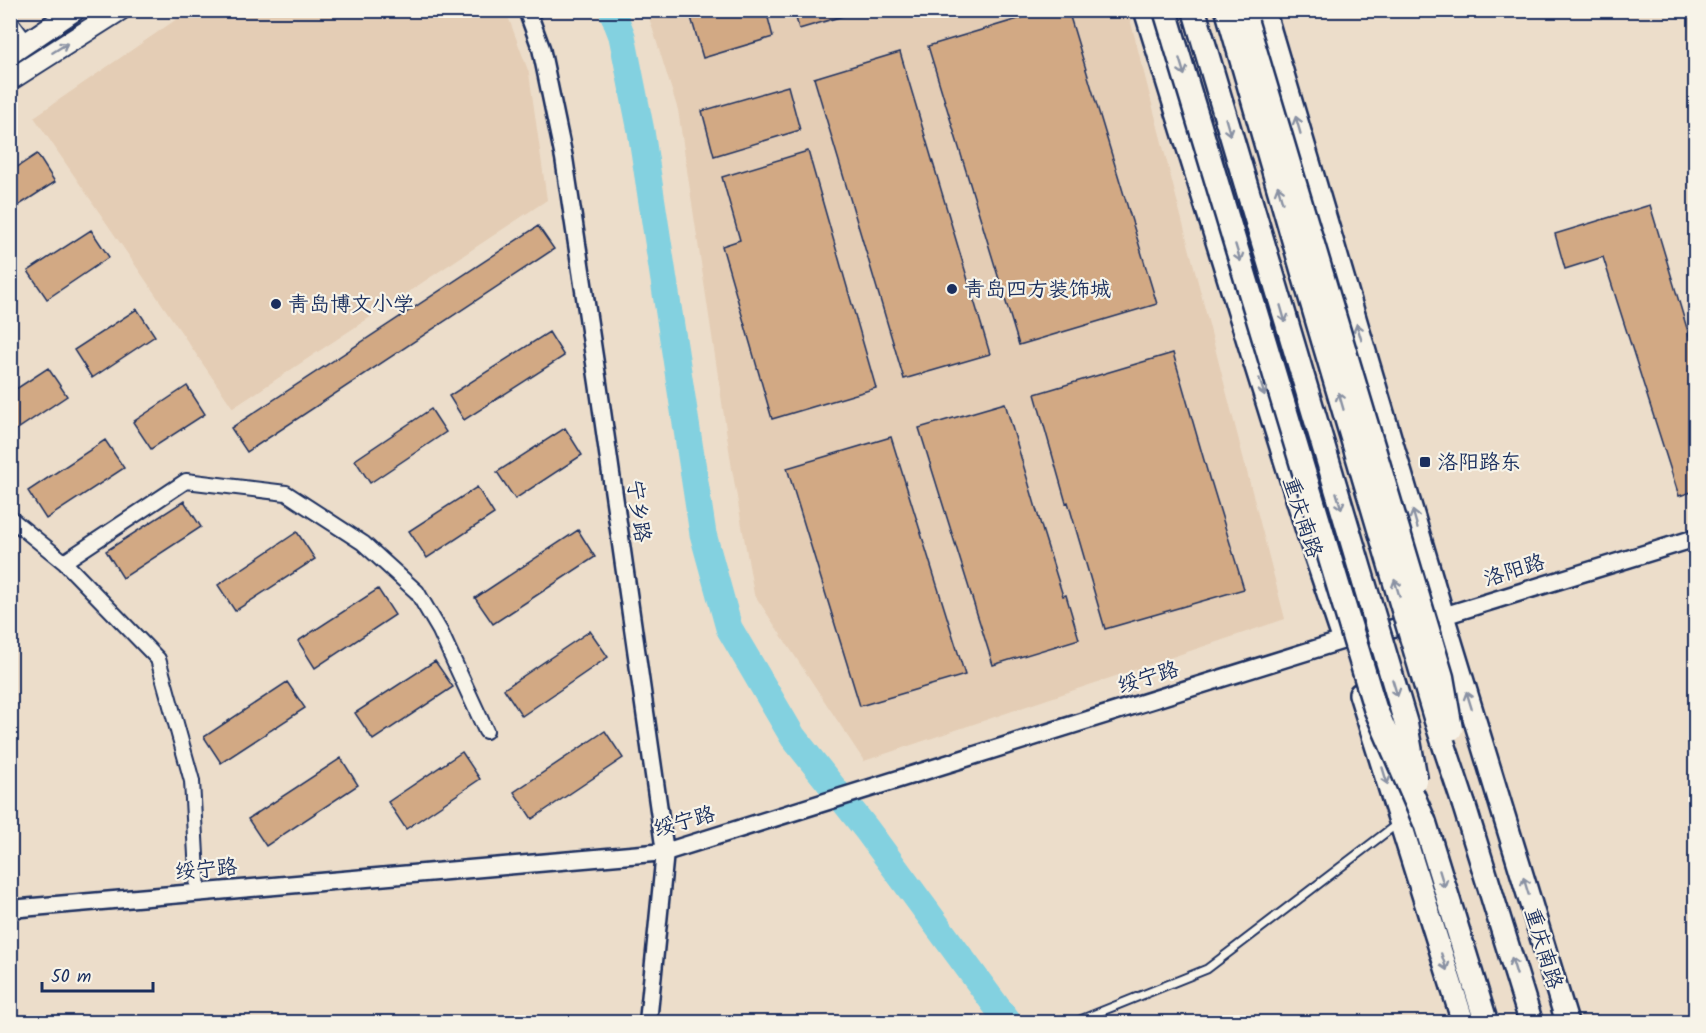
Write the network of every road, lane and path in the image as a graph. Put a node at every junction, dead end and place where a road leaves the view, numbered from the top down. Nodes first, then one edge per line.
1 (75, 10) edge
2 (120, 10) edge
3 (527, 10) edge
4 (1145, 10) edge
5 (1165, 10) edge
6 (1194, 10) edge
7 (1227, 10) edge
8 (1243, 10) edge
9 (1264, 10) edge
10 (10, 21) edge
11 (19, 49) edge
12 (10, 80) edge
13 (10, 518) edge
14 (1695, 538) edge
15 (64, 562) junction
16 (1443, 615) junction
17 (1344, 640) junction
18 (486, 731) dead end
19 (1464, 805) junction
20 (1399, 822) junction
21 (1425, 823) junction
22 (665, 852) junction
23 (198, 893) junction
24 (10, 909) edge
25 (1485, 1020) edge
26 (648, 1023) edge
27 (1075, 1023) edge
28 (1463, 1023) edge
29 (1530, 1023) edge
30 (1567, 1023) edge

1 - 11 main road
12 -> 2 main road
3 - 22 street, 宁乡路
4 -> 17 main road, 重庆南路
5 -> 21 highway, bridge
6 -> 21 highway, bridge
19 -> 7 highway, bridge
8 - 19 highway, bridge
16 -> 9 main road, 重庆南路
10 - 11 street
13 - 15 street
14 - 16 street, 洛阳路
15 - 18 street
15 - 23 street
16 - 17 street, 洛阳路
30 -> 16 main road, 重庆南路
17 -> 20 main road, 重庆南路
17 - 22 street, 绥宁路
29 -> 19 highway
20 - 27 lane
20 -> 28 main road, 重庆南路
21 -> 25 highway
22 - 23 street, 绥宁路
22 - 26 street, 宁乡路
23 - 24 street, 绥宁路

